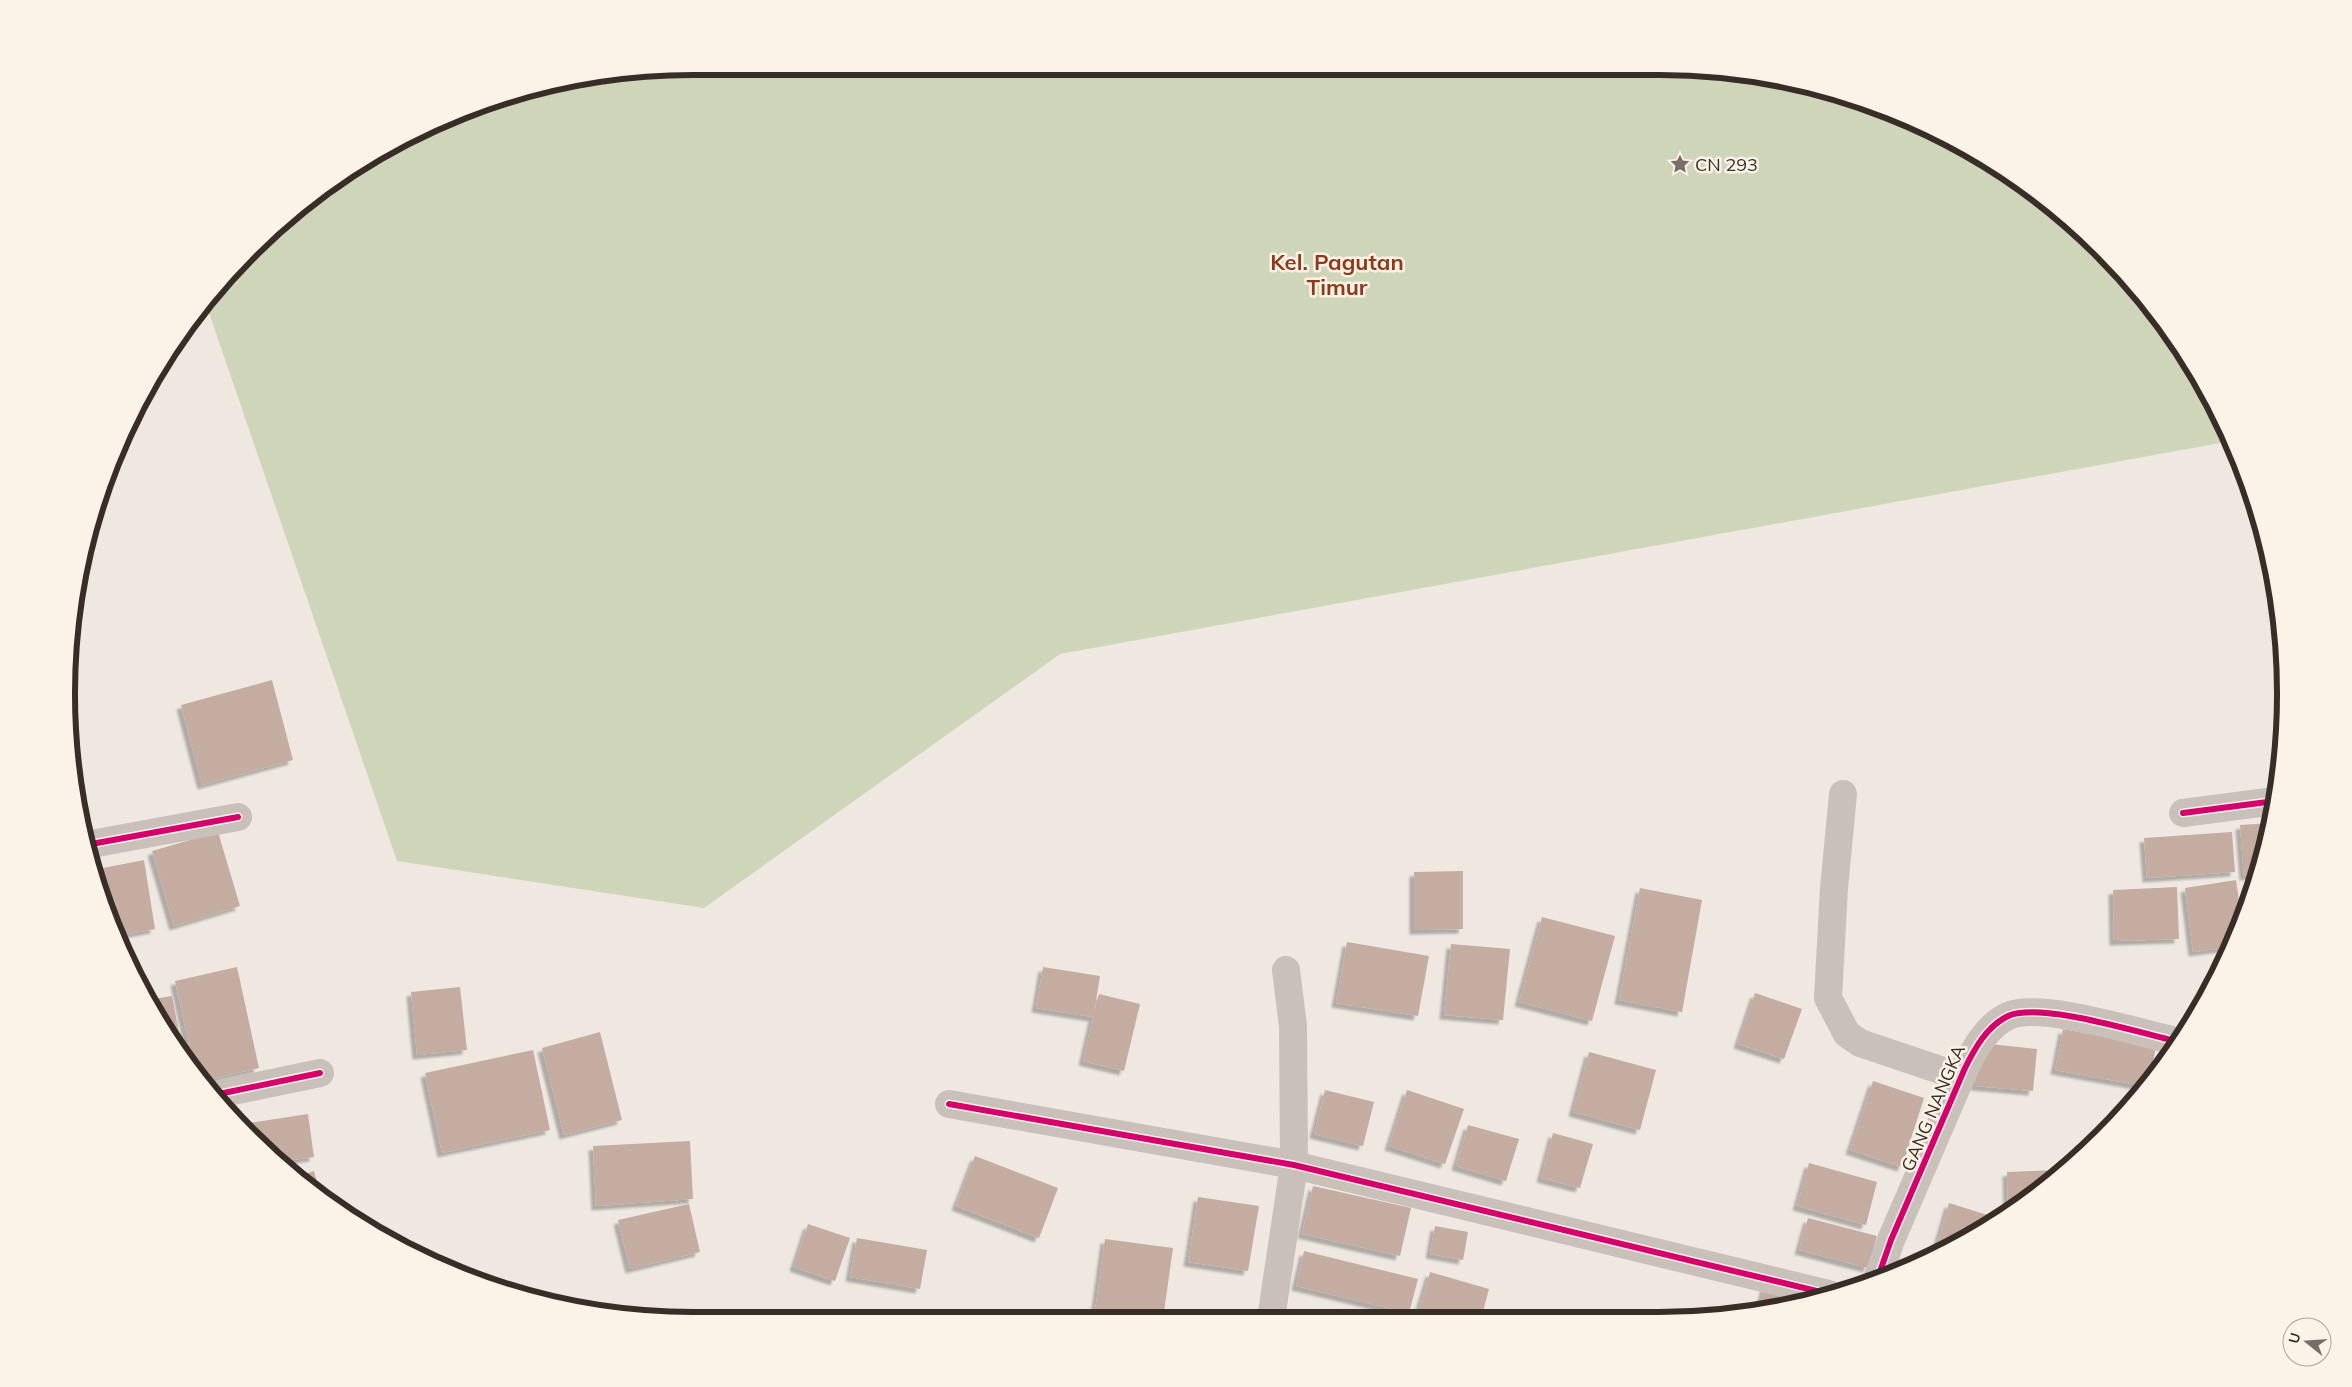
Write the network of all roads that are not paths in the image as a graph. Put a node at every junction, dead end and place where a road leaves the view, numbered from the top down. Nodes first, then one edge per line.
1 (1843, 794) dead end
2 (2267, 802) edge
3 (2183, 813) dead end
4 (238, 817) dead end
5 (94, 844) edge
6 (1286, 970) dead end
7 (2171, 1040) edge
8 (320, 1073) dead end
9 (1962, 1078) junction
10 (222, 1093) edge
11 (949, 1104) dead end
12 (1294, 1165) junction
13 (1880, 1270) edge
14 (1818, 1291) edge
15 (1272, 1312) edge

1 - 9 street
2 - 3 street
4 - 5 street
6 - 12 street
7 - 9 street, GANG NANGKA
8 - 10 street
9 - 13 street, GANG NANGKA
11 - 12 street
12 - 14 street
12 - 15 street

